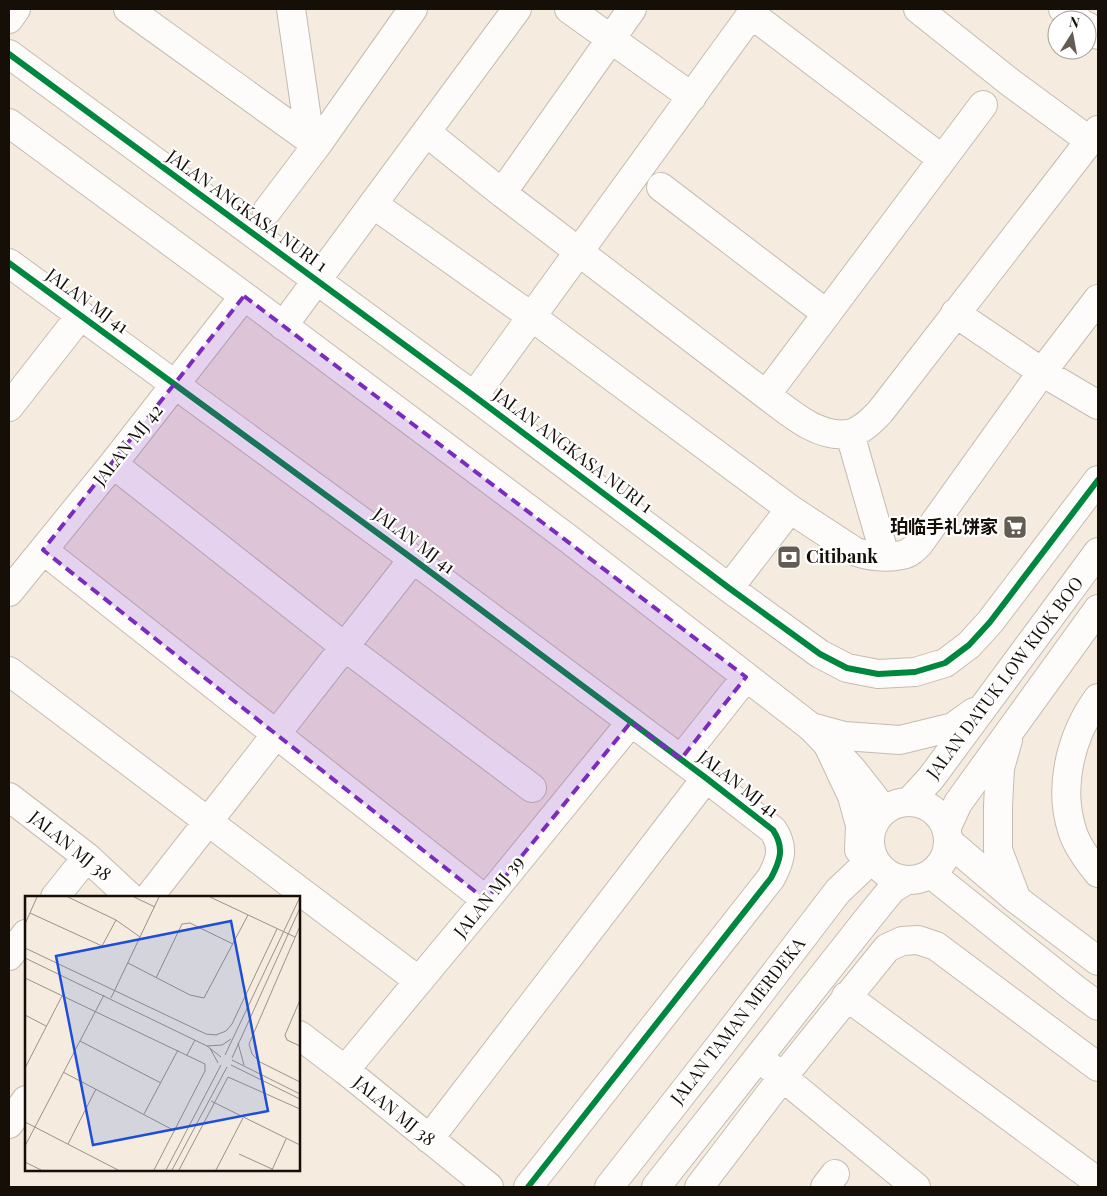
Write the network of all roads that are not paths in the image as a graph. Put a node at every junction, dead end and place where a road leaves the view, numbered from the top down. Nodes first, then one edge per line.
1 (16, 9) edge
2 (128, 9) edge
3 (291, 9) edge
4 (414, 9) edge
5 (517, 9) edge
6 (569, 9) edge
7 (632, 9) edge
8 (920, 9) edge
9 (753, 11) edge
10 (9, 19) edge
11 (611, 39) junction
12 (9, 54) edge
13 (692, 97) junction
14 (983, 105) dead end
15 (9, 123) edge
16 (426, 132) junction
17 (1094, 136) edge
18 (313, 142) junction
19 (942, 159) junction
20 (661, 187) dead end
21 (502, 193) junction
22 (373, 204) junction
23 (267, 211) dead end
24 (580, 252) junction
25 (9, 264) edge
26 (316, 280) junction
27 (244, 296) junction
28 (1098, 299) edge
29 (956, 313) junction
30 (827, 314) junction
31 (81, 315) junction
32 (532, 317) junction
33 (284, 326) junction
34 (1042, 372) junction
35 (176, 384) junction
36 (766, 395) junction
37 (474, 396) junction
38 (1098, 405) edge
39 (9, 407) edge
40 (850, 434) junction
41 (113, 464) junction
42 (1098, 480) edge
43 (790, 509) junction
44 (43, 550) junction
45 (1098, 552) edge
46 (885, 556) junction
47 (413, 559) junction
48 (729, 588) junction
49 (9, 592) edge
50 (1098, 609) edge
51 (345, 647) junction
52 (9, 671) edge
53 (746, 677) junction
54 (1098, 698) edge
55 (985, 704) junction
56 (631, 722) junction
57 (1012, 727) junction
58 (277, 734) junction
59 (819, 735) junction
60 (681, 759) junction
61 (706, 778) junction
62 (532, 788) dead end
63 (9, 797) edge
64 (896, 806) junction
65 (208, 823) junction
66 (947, 835) junction
67 (87, 857) junction
68 (873, 858) junction
69 (1098, 873) edge
70 (931, 874) junction
71 (905, 880) junction
72 (838, 891) junction
73 (56, 896) edge
74 (129, 896) edge
75 (150, 896) edge
76 (1016, 899) junction
77 (486, 900) junction
78 (870, 916) junction
79 (1000, 929) junction
80 (25, 935) edge
81 (9, 956) edge
82 (1098, 961) edge
83 (419, 981) junction
84 (846, 996) junction
85 (1098, 1006) edge
86 (300, 1036) edge
87 (759, 1057) junction
88 (1098, 1067) edge
89 (344, 1070) junction
90 (782, 1078) junction
91 (25, 1101) edge
92 (9, 1124) edge
93 (429, 1139) junction
94 (1098, 1182) edge
95 (489, 1187) edge
96 (528, 1187) edge
97 (609, 1187) edge
98 (656, 1187) edge
99 (699, 1187) edge
100 (916, 1187) edge

1 - 10 street
2 - 18 street
3 - 18 street
4 - 18 street
5 - 16 street
6 - 11 street
7 - 11 street
8 - 17 street
9 - 13 street
9 - 19 street
11 - 13 street
11 - 21 street
12 - 26 street, JALAN ANGKASA NURI 1
13 - 24 street
14 - 19 street
15 - 27 street
16 - 21 street
16 - 22 street
17 - 29 street
18 - 23 street
19 - 30 street
20 - 30 street
21 - 24 street
22 - 26 street
22 - 32 street
24 - 32 street
24 - 36 street
25 - 31 street, JALAN MJ 41
26 - 33 street
26 - 37 street, JALAN ANGKASA NURI 1
27 - 33 street
27 - 35 street, JALAN MJ 42
28 - 34 street
29 - 34 street
29 - 40 street
30 - 36 street
31 - 35 street, JALAN MJ 41
31 - 39 street
32 - 37 street
32 - 43 street
33 - 53 street
34 - 38 street
34 - 46 street
35 - 41 street, JALAN MJ 42
35 - 47 street, JALAN MJ 41
36 - 40 street
37 - 48 street, JALAN ANGKASA NURI 1
40 - 46 street
41 - 44 street, JALAN MJ 42
41 - 51 street
42 - 48 street, JALAN ANGKASA NURI 1
43 - 46 street
43 - 48 street
44 - 49 street, JALAN MJ 42
44 - 58 street
45 - 55 street, JALAN DATUK LOW KIOK BOO
47 - 51 street
47 - 56 street, JALAN MJ 41
50 - 57 street, JALAN DATUK LOW KIOK BOO
51 - 58 street
51 - 62 street
52 - 65 street
53 - 59 street
53 - 60 street
54 - 69 street
55 - 59 street
55 - 64 street, JALAN DATUK LOW KIOK BOO
56 - 60 street, JALAN MJ 41
56 - 77 street, JALAN MJ 39
57 - 66 street, JALAN DATUK LOW KIOK BOO
57 - 76 street
58 - 65 street
58 - 77 street
59 - 64 street
59 - 72 street
60 - 61 street, JALAN MJ 41
61 - 93 street
61 - 96 street, JALAN MJ 41
63 - 67 street, JALAN MJ 38
64 - 66 street
64 - 68 street
65 - 75 street
65 - 83 street
66 - 70 street
66 - 76 street
67 - 73 street
67 - 74 street, JALAN MJ 38
68 - 71 street
68 - 72 street, JALAN TAMAN MERDEKA
70 - 71 street
70 - 79 street
71 - 78 street
72 - 97 street, JALAN TAMAN MERDEKA
76 - 82 street
77 - 83 street, JALAN MJ 39
78 - 79 street
78 - 87 street
79 - 85 street
80 - 81 street
83 - 89 street, JALAN MJ 39
84 - 88 street
84 - 90 street
84 - 94 street
86 - 89 street, JALAN MJ 38
87 - 90 street
87 - 98 street
89 - 93 street, JALAN MJ 38
90 - 99 street
90 - 100 street
91 - 92 street
93 - 95 street, JALAN MJ 38

